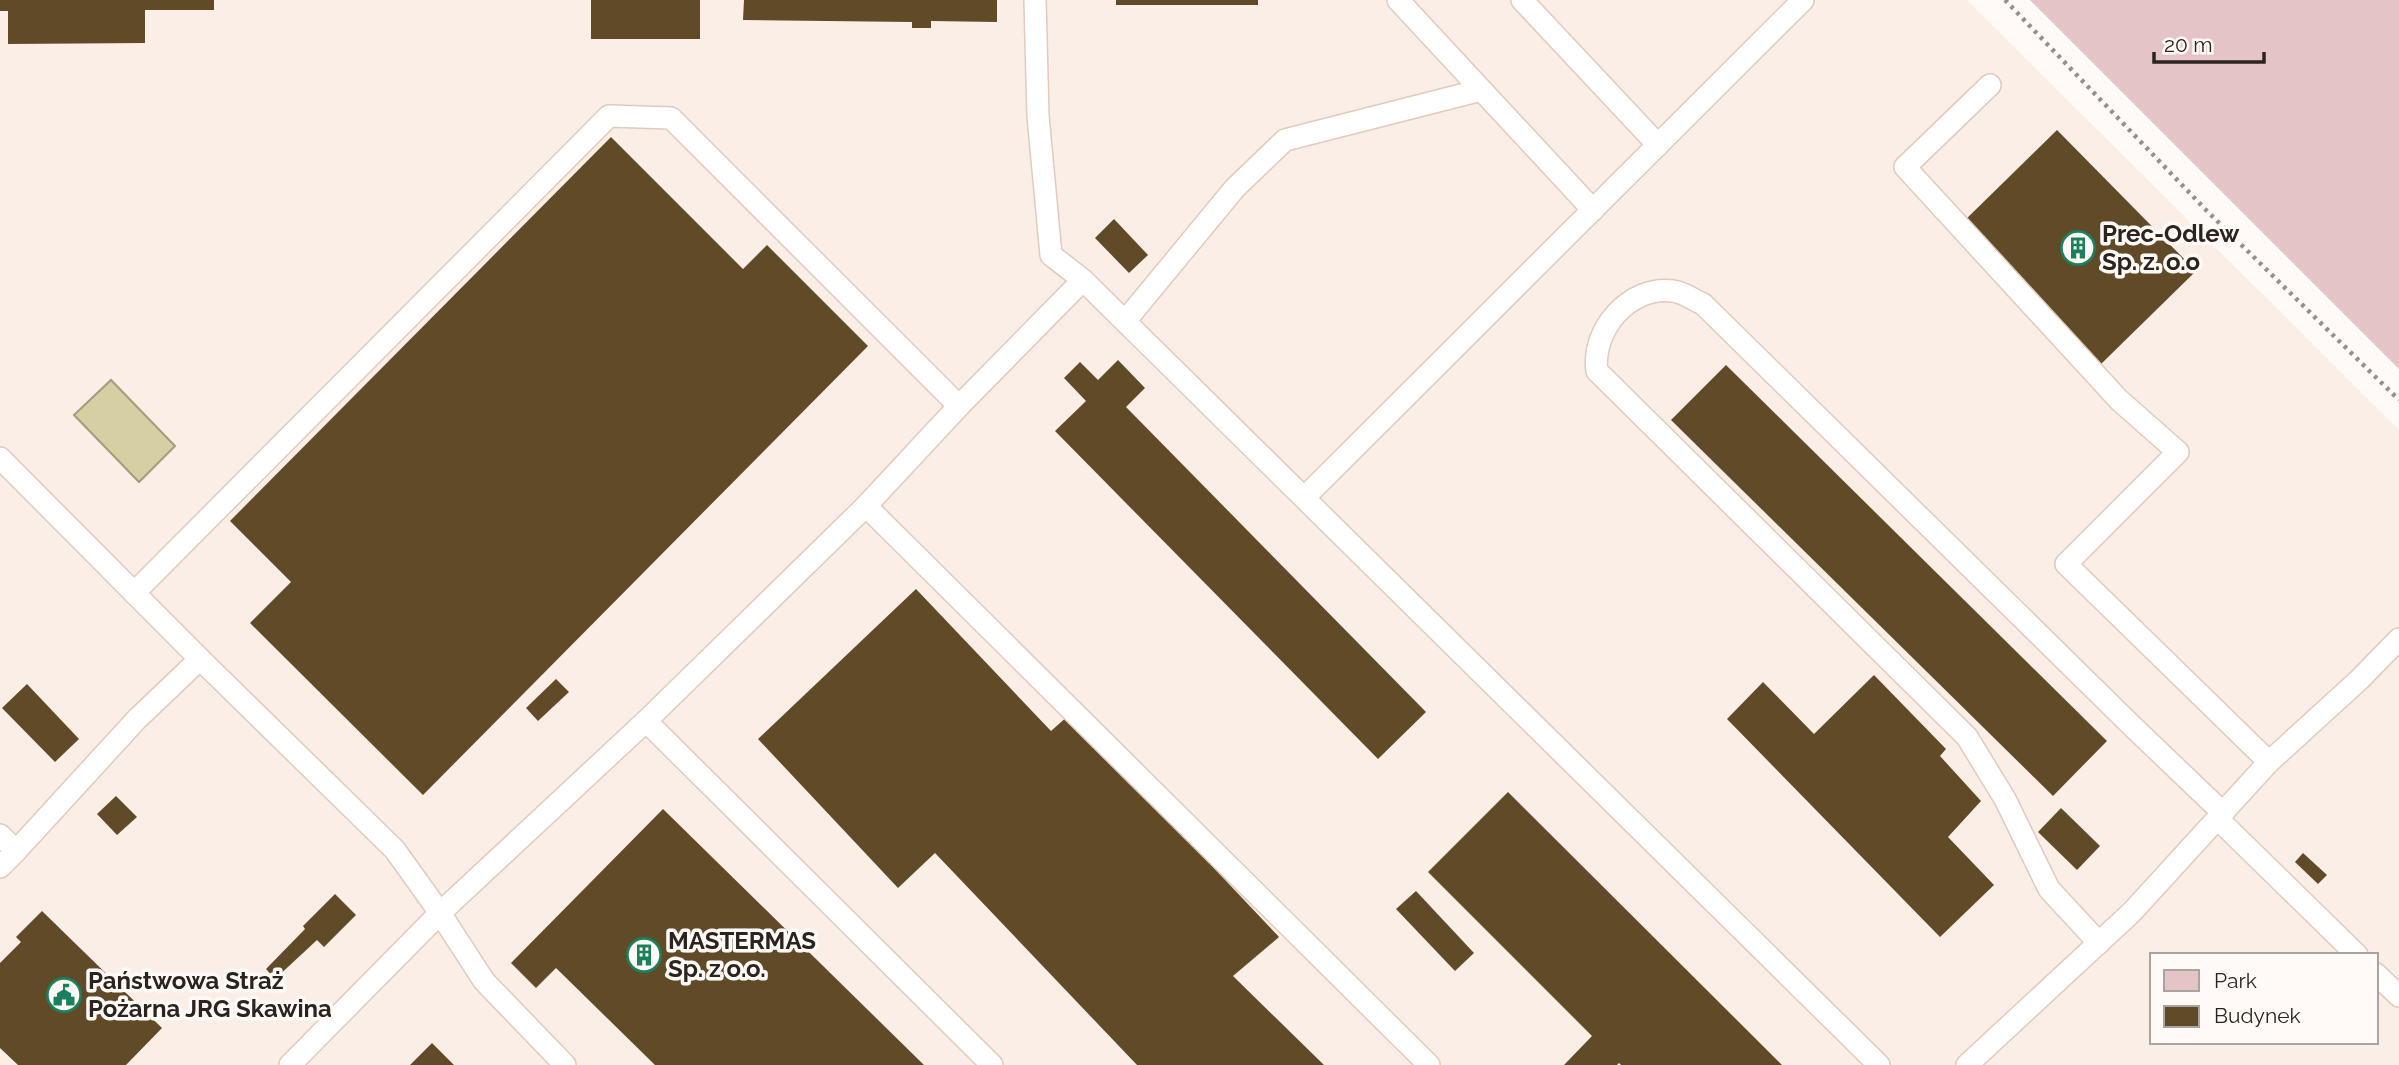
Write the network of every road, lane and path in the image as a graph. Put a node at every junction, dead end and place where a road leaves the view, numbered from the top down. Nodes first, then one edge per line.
1 (1035, 0) edge
2 (1398, 0) edge
3 (1522, 0) edge
4 (1803, 0) edge
5 (2005, 0) edge
6 (1990, 85) dead end
7 (1481, 90) junction
8 (1658, 145) junction
9 (1593, 210) junction
10 (1083, 280) junction
11 (1126, 320) junction
12 (2399, 400) edge
13 (959, 406) junction
14 (0, 458) edge
15 (1305, 497) junction
16 (866, 506) junction
17 (134, 593) junction
18 (2399, 639) edge
19 (200, 659) junction
20 (646, 721) junction
21 (2269, 762) junction
22 (2220, 816) junction
23 (0, 835) edge
24 (16, 850) junction
25 (0, 867) edge
26 (440, 913) junction
27 (2099, 943) junction
28 (2355, 953) edge
29 (2378, 976) edge
30 (2399, 996) edge
31 (290, 1065) edge
32 (565, 1065) edge
33 (992, 1065) edge
34 (1429, 1065) edge
35 (1879, 1065) edge
36 (1967, 1065) edge

1 - 10 lane
2 - 7 lane
3 - 8 lane
4 - 8 lane
5 - 12 path
6 - 21 lane
7 - 9 lane
7 - 11 lane
8 - 9 lane
9 - 15 lane
10 - 11 lane
10 - 13 lane
11 - 15 lane
13 - 16 lane
13 - 17 lane
14 - 17 lane
15 - 35 lane
16 - 20 lane
16 - 34 lane
17 - 19 lane
18 - 21 lane
19 - 24 lane
19 - 26 lane
20 - 26 lane
20 - 33 lane
21 - 22 lane
22 - 27 lane
22 - 27 lane
22 - 28 lane
23 - 24 lane
24 - 25 lane
26 - 31 lane
26 - 32 lane
27 - 36 lane
29 - 30 lane

